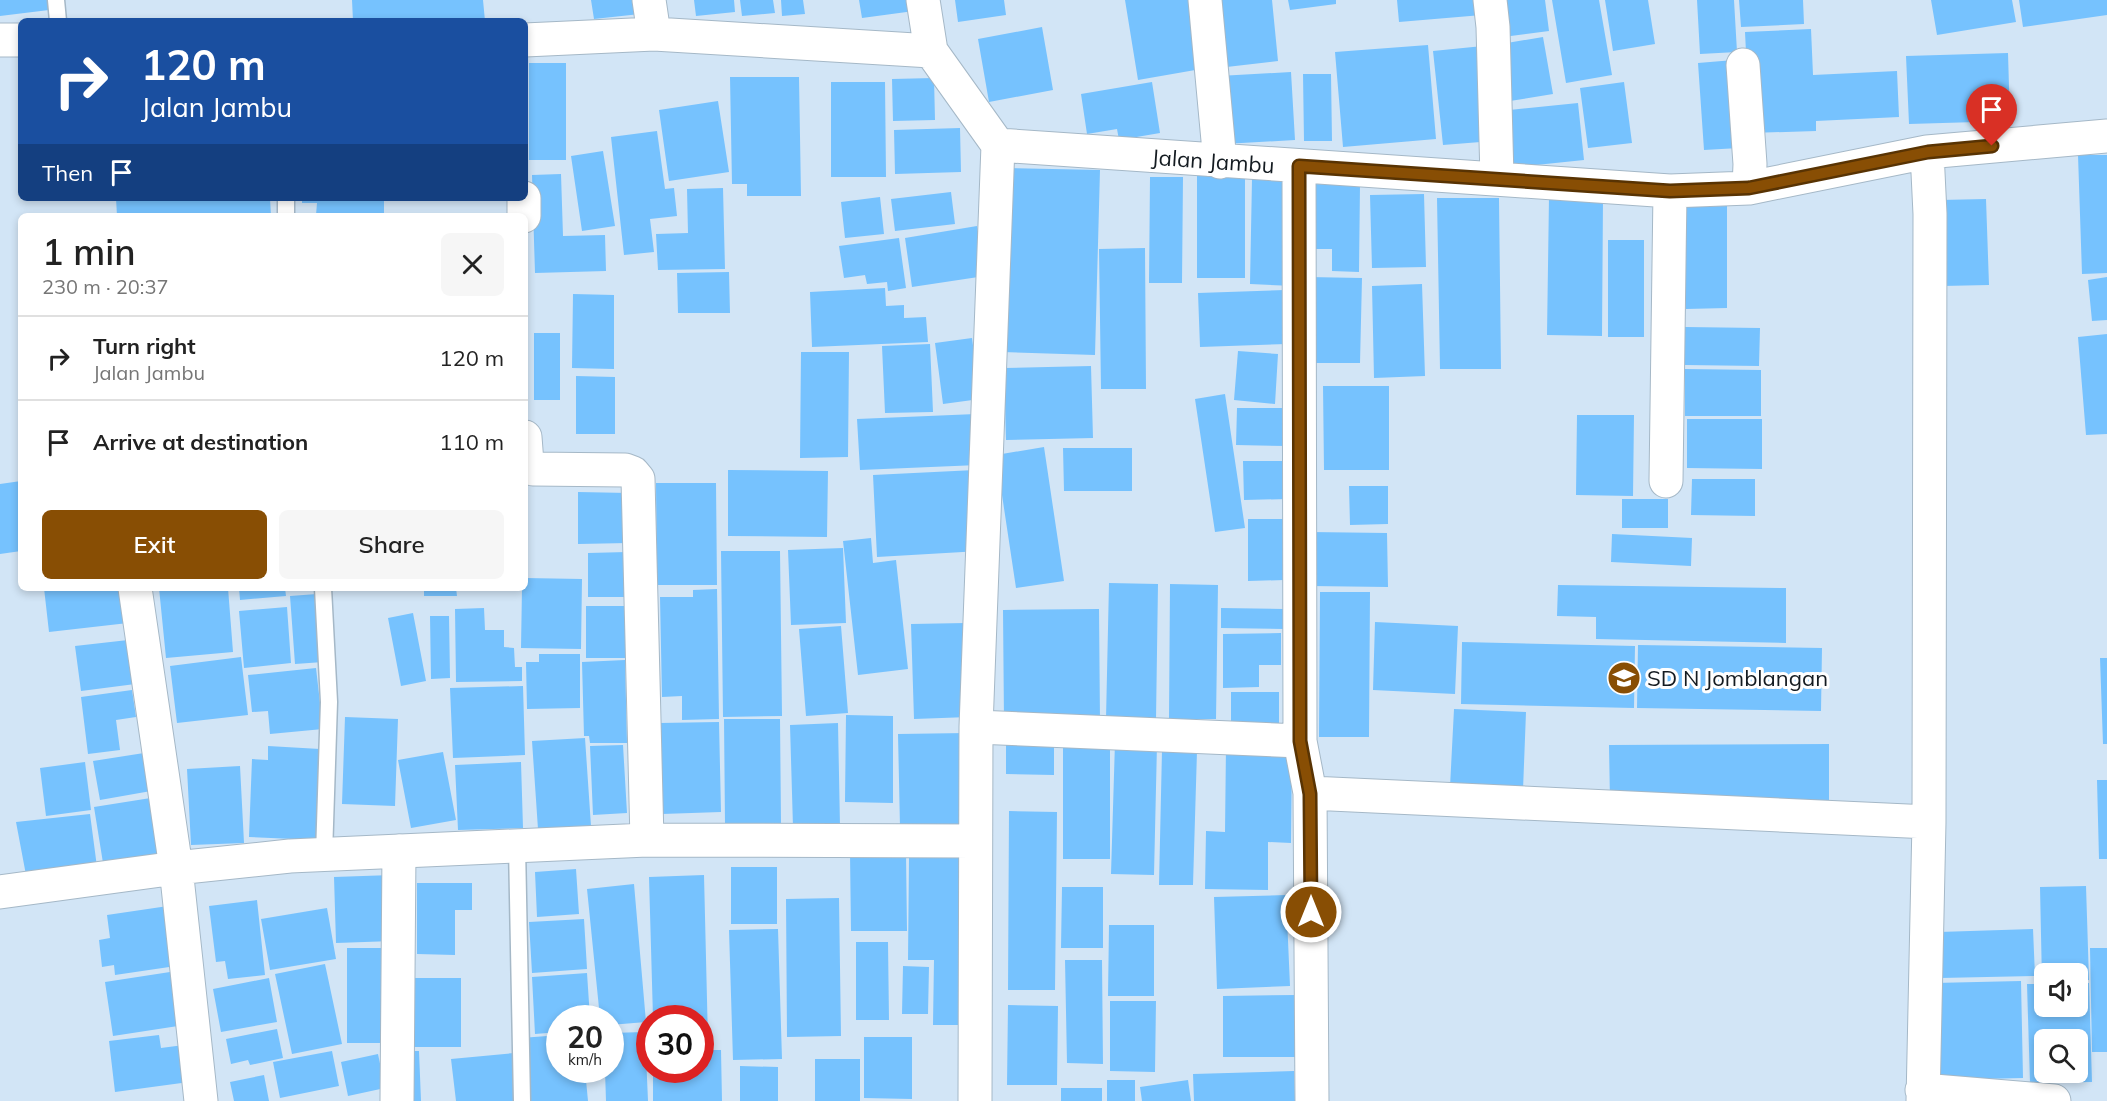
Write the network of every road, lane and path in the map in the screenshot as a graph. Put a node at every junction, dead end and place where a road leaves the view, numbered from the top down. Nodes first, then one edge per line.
1 (56, 0) edge
2 (649, 0) edge
3 (923, 0) edge
4 (1205, 0) edge
5 (1490, 0) edge
6 (58, 18) edge
7 (654, 34) junction
8 (0, 40) edge
9 (18, 40) edge
10 (528, 40) edge
11 (931, 51) junction
12 (1743, 66) dead end
13 (2107, 136) edge
14 (998, 145) junction
15 (1928, 152) junction
16 (1220, 162) junction
17 (1299, 166) junction
18 (1497, 178) junction
19 (1749, 188) junction
20 (1670, 191) junction
21 (528, 464) edge
22 (1666, 481) dead end
23 (135, 591) edge
24 (324, 591) edge
25 (976, 727) junction
26 (1300, 741) junction
27 (1310, 794) junction
28 (1929, 822) junction
29 (647, 840) junction
30 (975, 841) junction
31 (517, 846) junction
32 (399, 851) junction
33 (324, 855) junction
34 (176, 868) junction
35 (0, 892) edge
36 (1922, 1095) edge
37 (201, 1101) edge
38 (397, 1101) edge
39 (522, 1101) edge
40 (975, 1101) edge
41 (1312, 1101) edge
42 (2054, 1101) edge

1 - 6 lane
2 - 7 street
3 - 11 street
4 - 16 street
5 - 18 street
7 - 10 street
7 - 11 street
8 - 9 street
11 - 14 street
12 - 19 street
13 - 15 street, Jalan Jambu
14 - 16 street, Jalan Jambu
14 - 25 street
15 - 19 street, Jalan Jambu
15 - 28 street
16 - 17 street, Jalan Jambu
17 - 18 street, Jalan Jambu
17 - 26 street
18 - 20 street, Jalan Jambu
19 - 20 street, Jalan Jambu
20 - 22 street
21 - 29 street
23 - 34 street
24 - 33 lane
25 - 26 street
25 - 30 street
26 - 27 street
27 - 28 street
27 - 41 street
28 - 36 street
29 - 30 street
29 - 31 street
30 - 40 street
31 - 32 street
31 - 39 lane
32 - 33 street
32 - 38 street
33 - 34 street
34 - 35 street
34 - 37 street
36 - 42 street

